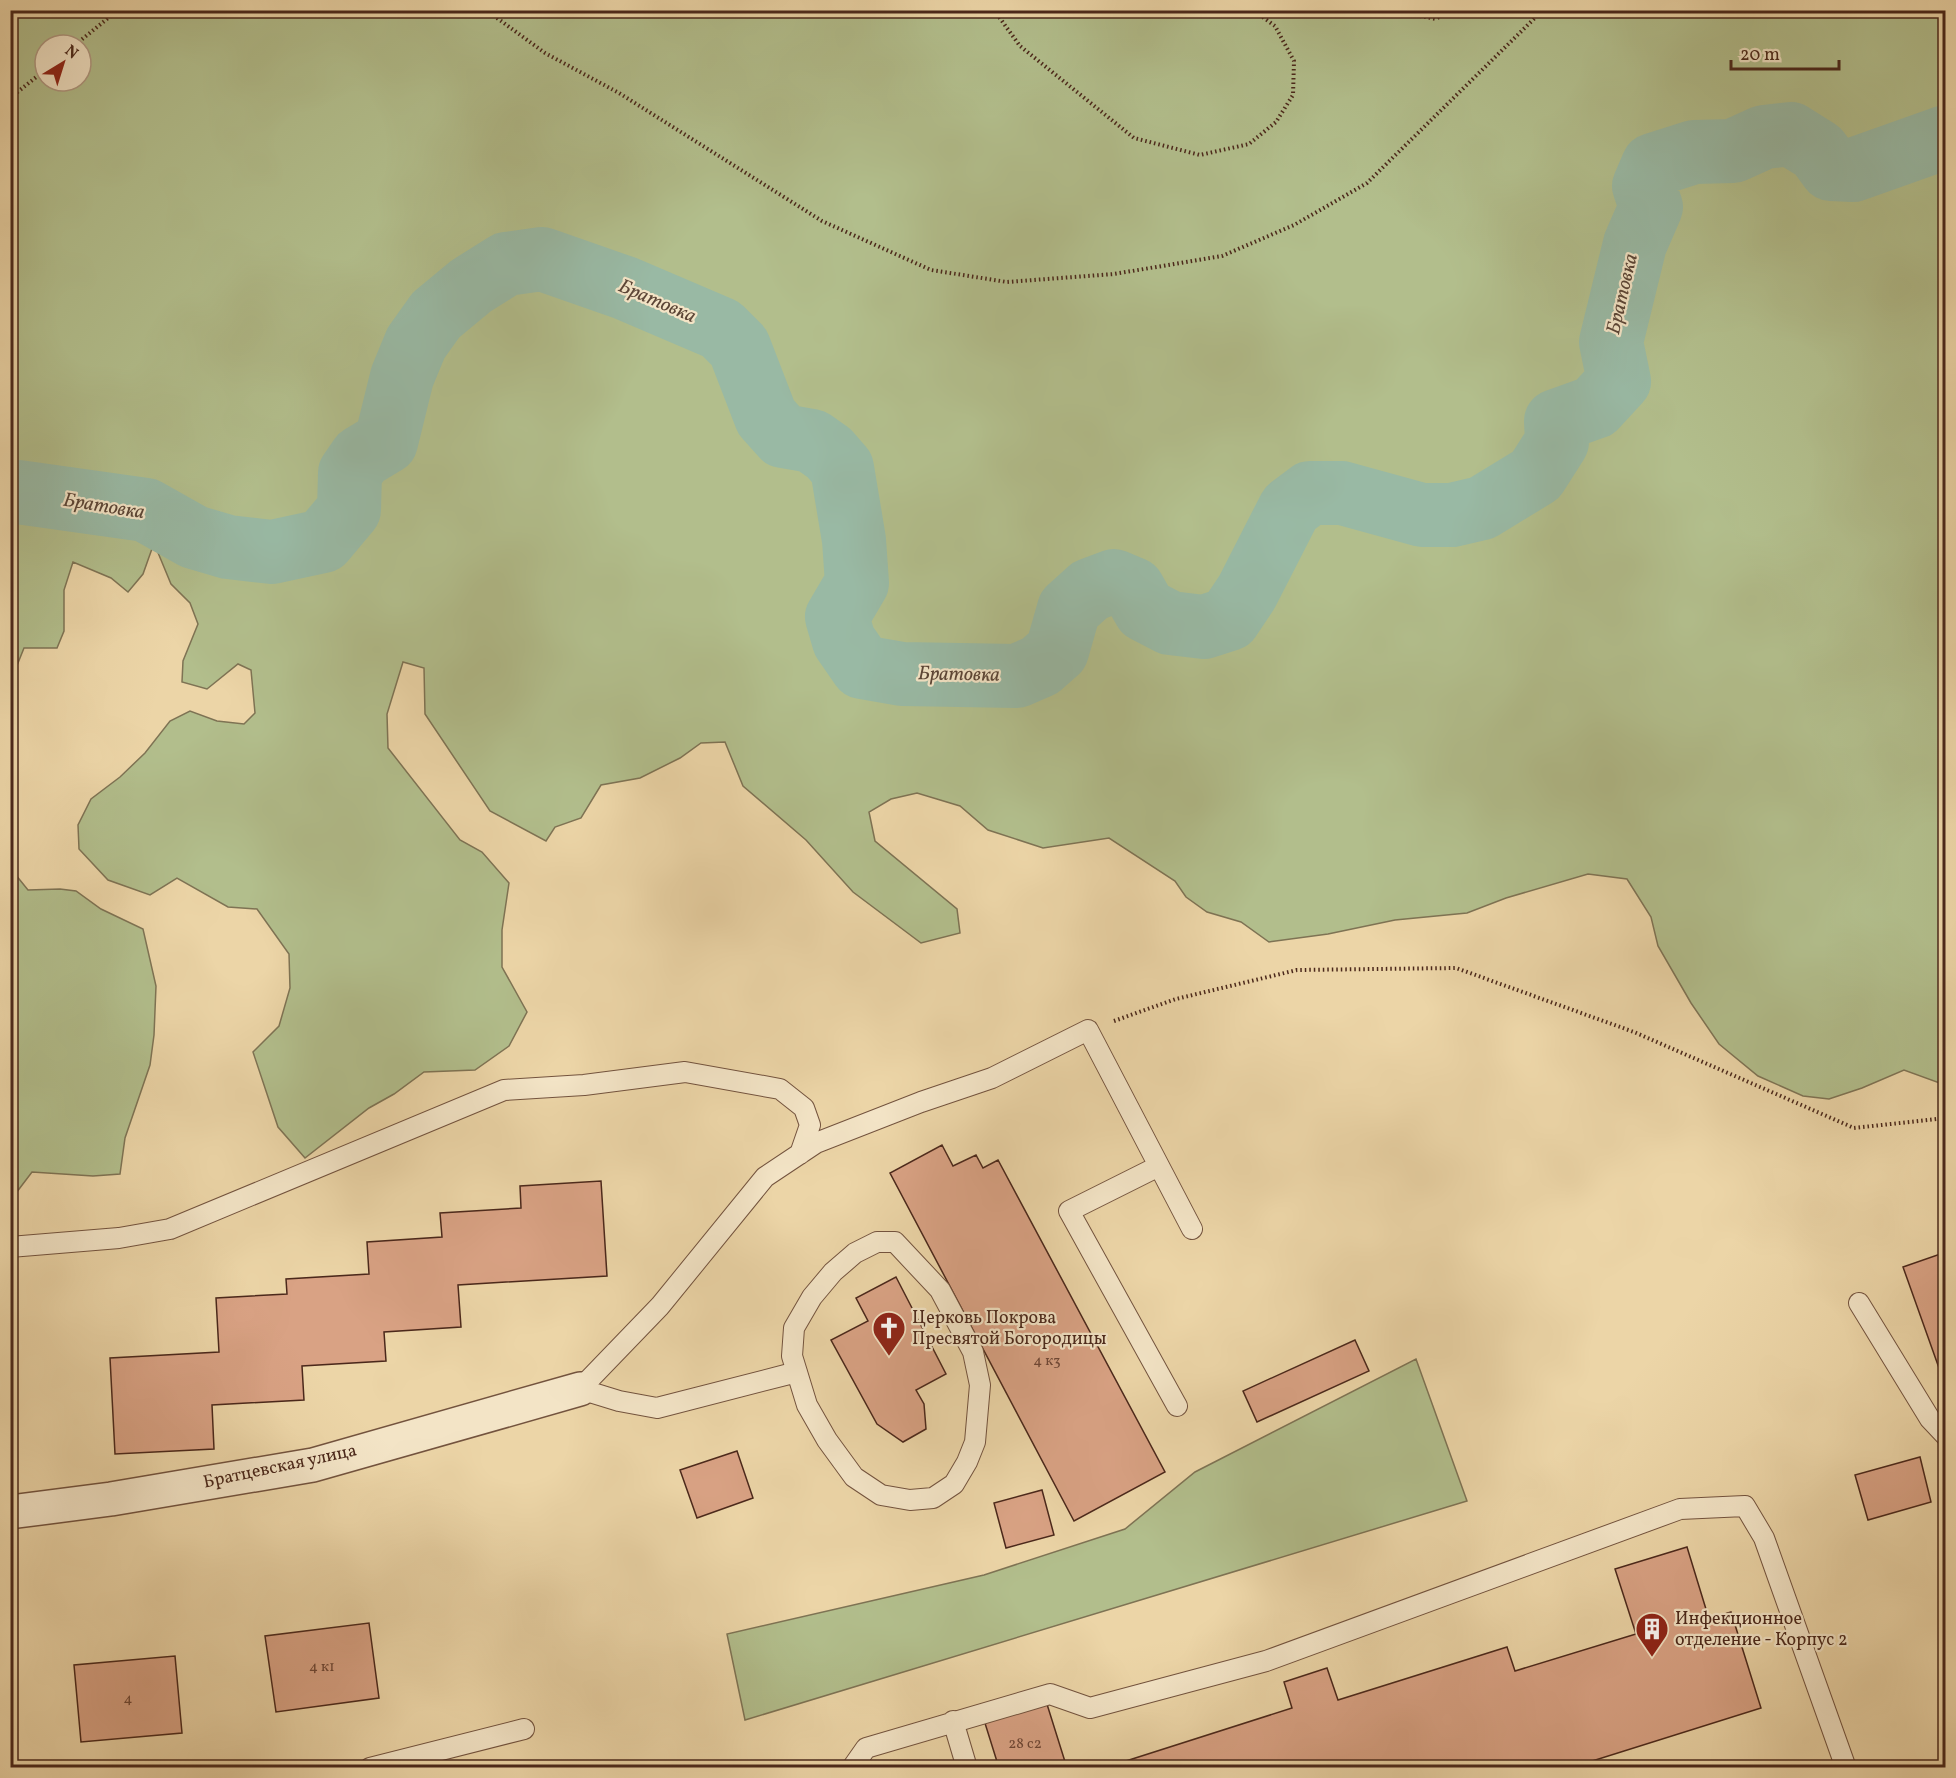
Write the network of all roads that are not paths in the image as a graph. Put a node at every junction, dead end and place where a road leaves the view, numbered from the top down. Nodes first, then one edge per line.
1 (800, 1154) junction
2 (1159, 1166) junction
3 (1192, 1229) dead end
4 (10, 1247) edge
5 (1858, 1303) dead end
6 (797, 1372) junction
7 (580, 1389) junction
8 (1177, 1406) dead end
9 (1946, 1436) edge
10 (10, 1512) edge
11 (953, 1721) junction
12 (524, 1729) dead end
13 (370, 1767) edge
14 (852, 1767) edge
15 (967, 1767) edge
16 (1846, 1767) edge

1 - 2 lane
1 - 4 lane
1 - 7 lane
2 - 3 lane
2 - 8 lane
5 - 9 lane
6 - 6 lane
6 - 7 lane
7 - 10 street, Братцевская улица
11 - 14 lane
11 - 15 lane
11 - 16 lane
12 - 13 lane

